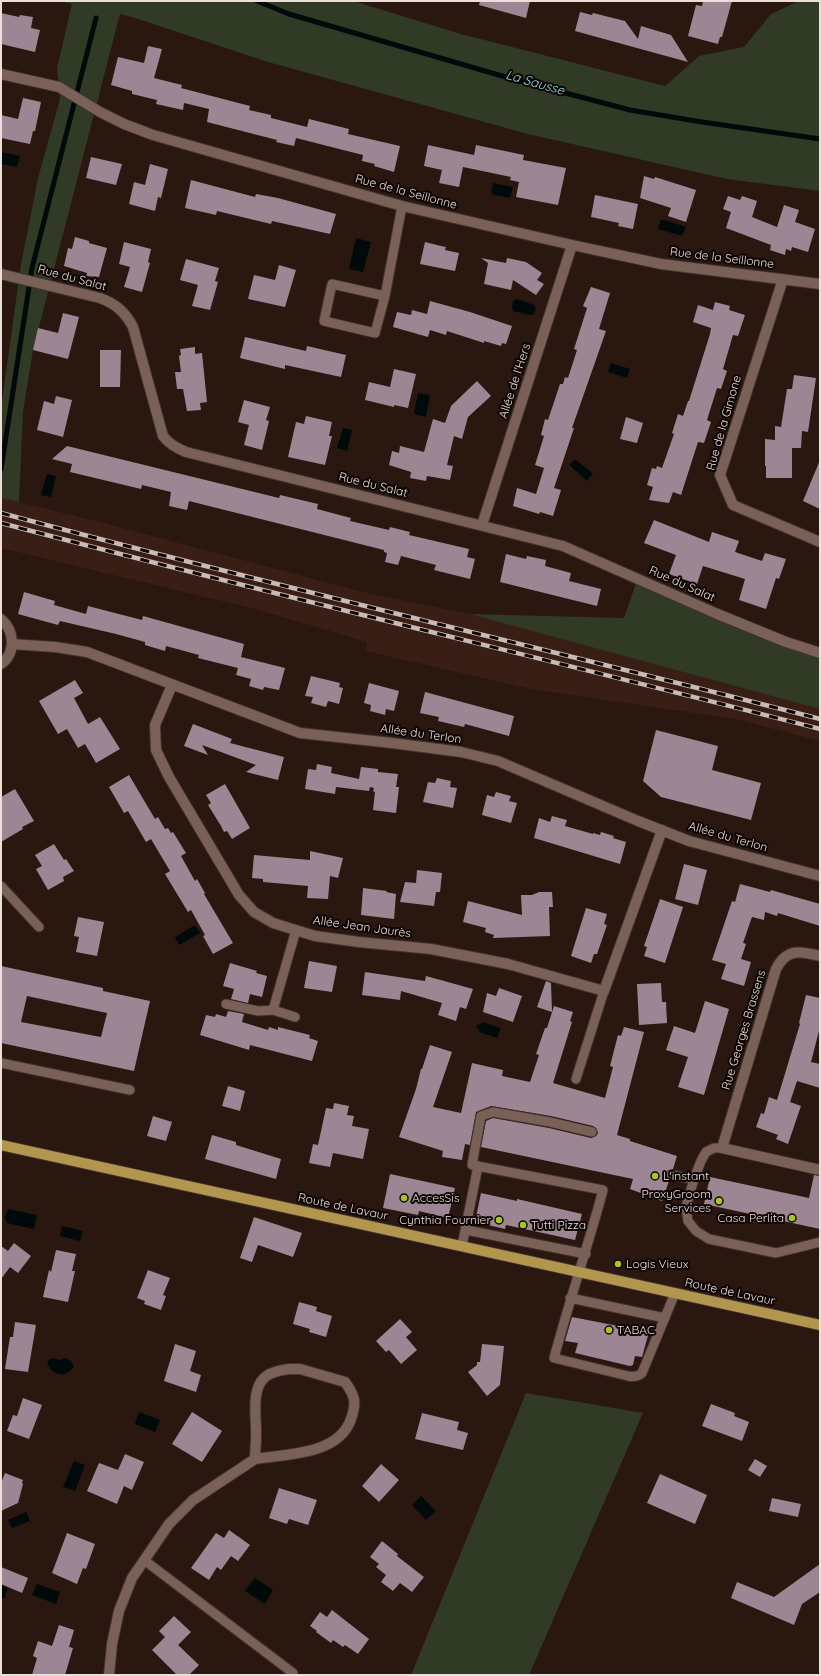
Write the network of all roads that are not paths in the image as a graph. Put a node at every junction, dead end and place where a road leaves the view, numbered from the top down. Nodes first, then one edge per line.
1 (1, 74) edge
2 (402, 206) junction
3 (572, 245) junction
4 (1, 274) edge
5 (783, 279) junction
6 (820, 284) edge
7 (385, 296) junction
8 (482, 525) junction
9 (820, 542) edge
10 (1, 619) edge
11 (12, 644) junction
12 (820, 653) edge
13 (1, 664) edge
14 (172, 685) junction
15 (662, 830) junction
16 (820, 876) edge
17 (1, 886) edge
18 (39, 927) dead end
19 (296, 930) junction
20 (820, 956) edge
21 (604, 991) junction
22 (226, 1004) dead end
23 (273, 1010) junction
24 (295, 1017) dead end
25 (1, 1063) edge
26 (576, 1079) dead end
27 (130, 1090) dead end
28 (592, 1132) dead end
29 (1, 1145) edge
30 (722, 1148) junction
31 (478, 1166) junction
32 (820, 1170) edge
33 (671, 1175) dead end
34 (694, 1179) junction
35 (466, 1230) junction
36 (820, 1242) edge
37 (462, 1246) junction
38 (586, 1254) junction
39 (579, 1272) junction
40 (675, 1293) junction
41 (570, 1298) junction
42 (664, 1318) junction
43 (820, 1325) edge
44 (255, 1459) junction
45 (144, 1560) junction
46 (109, 1675) edge
47 (293, 1675) edge

1 - 2 street, Rue de la Seillonne
2 - 3 street, Rue de la Seillonne
2 - 7 lane
3 - 5 street, Rue de la Seillonne
3 - 8 street, Allée de l'Hers
4 - 8 street, Rue du Salat
5 - 6 street, Rue de la Seillonne
5 - 9 street, Rue de la Gimone
7 - 7 lane
8 - 12 street, Rue du Salat
10 - 11 street
11 - 13 street
11 - 14 street, Allée du Terlon
14 - 15 street, Allée du Terlon
14 - 19 street, Allée Jean Jaurès
15 - 16 street, Allée du Terlon
15 - 21 street
17 - 18 lane
19 - 21 street, Allée Jean Jaurès
19 - 23 lane
20 - 30 street, Rue Georges Brassens
21 - 26 lane
22 - 23 lane
23 - 24 lane
25 - 27 lane
28 - 31 lane
29 - 37 main road, Route de Lavaur
30 - 32 street
30 - 34 lane
31 - 35 lane
31 - 38 lane
33 - 34 lane
34 - 36 lane
35 - 37 lane
35 - 38 lane
37 - 39 main road, Route de Lavaur
38 - 39 lane
39 - 40 main road, Route de Lavaur
39 - 41 lane
40 - 42 lane
40 - 43 main road, Route de Lavaur
41 - 42 lane
41 - 42 lane
44 - 44 street
44 - 45 street
45 - 46 street
45 - 47 lane

